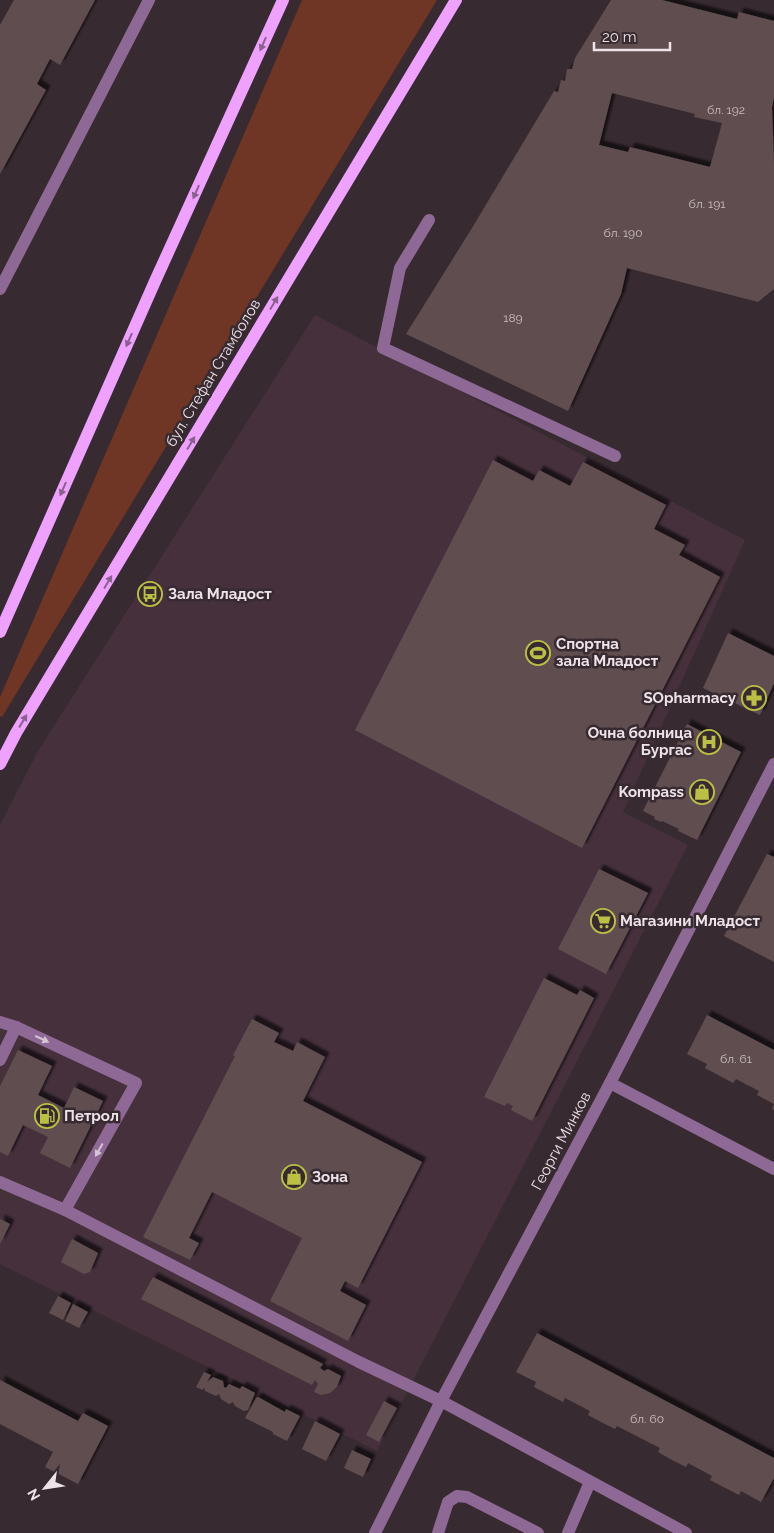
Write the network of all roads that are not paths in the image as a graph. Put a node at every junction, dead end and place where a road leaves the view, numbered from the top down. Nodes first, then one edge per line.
1 (149, 0) edge
2 (283, 0) edge
3 (456, 0) edge
4 (429, 220) dead end
5 (0, 288) edge
6 (615, 456) dead end
7 (0, 632) edge
8 (0, 764) edge
9 (774, 764) edge
10 (0, 1022) edge
11 (16, 1027) junction
12 (0, 1060) edge
13 (610, 1083) junction
14 (774, 1169) edge
15 (0, 1182) edge
16 (66, 1210) junction
17 (441, 1401) junction
18 (590, 1482) junction
19 (375, 1533) edge
20 (438, 1533) edge
21 (538, 1533) edge
22 (568, 1533) edge
23 (686, 1533) edge

1 - 5 street
2 -> 7 main road
8 -> 3 main road, бул. Стефан Стамболов
4 - 6 street
9 - 13 street, Георги Минков
10 - 11 street
11 - 12 street
11 -> 16 street
13 - 14 street
13 - 17 street, Георги Минков
15 - 16 street
16 - 17 street
17 - 18 street
17 - 19 street, Георги Минков
18 - 22 street
18 - 23 street
20 - 21 street

